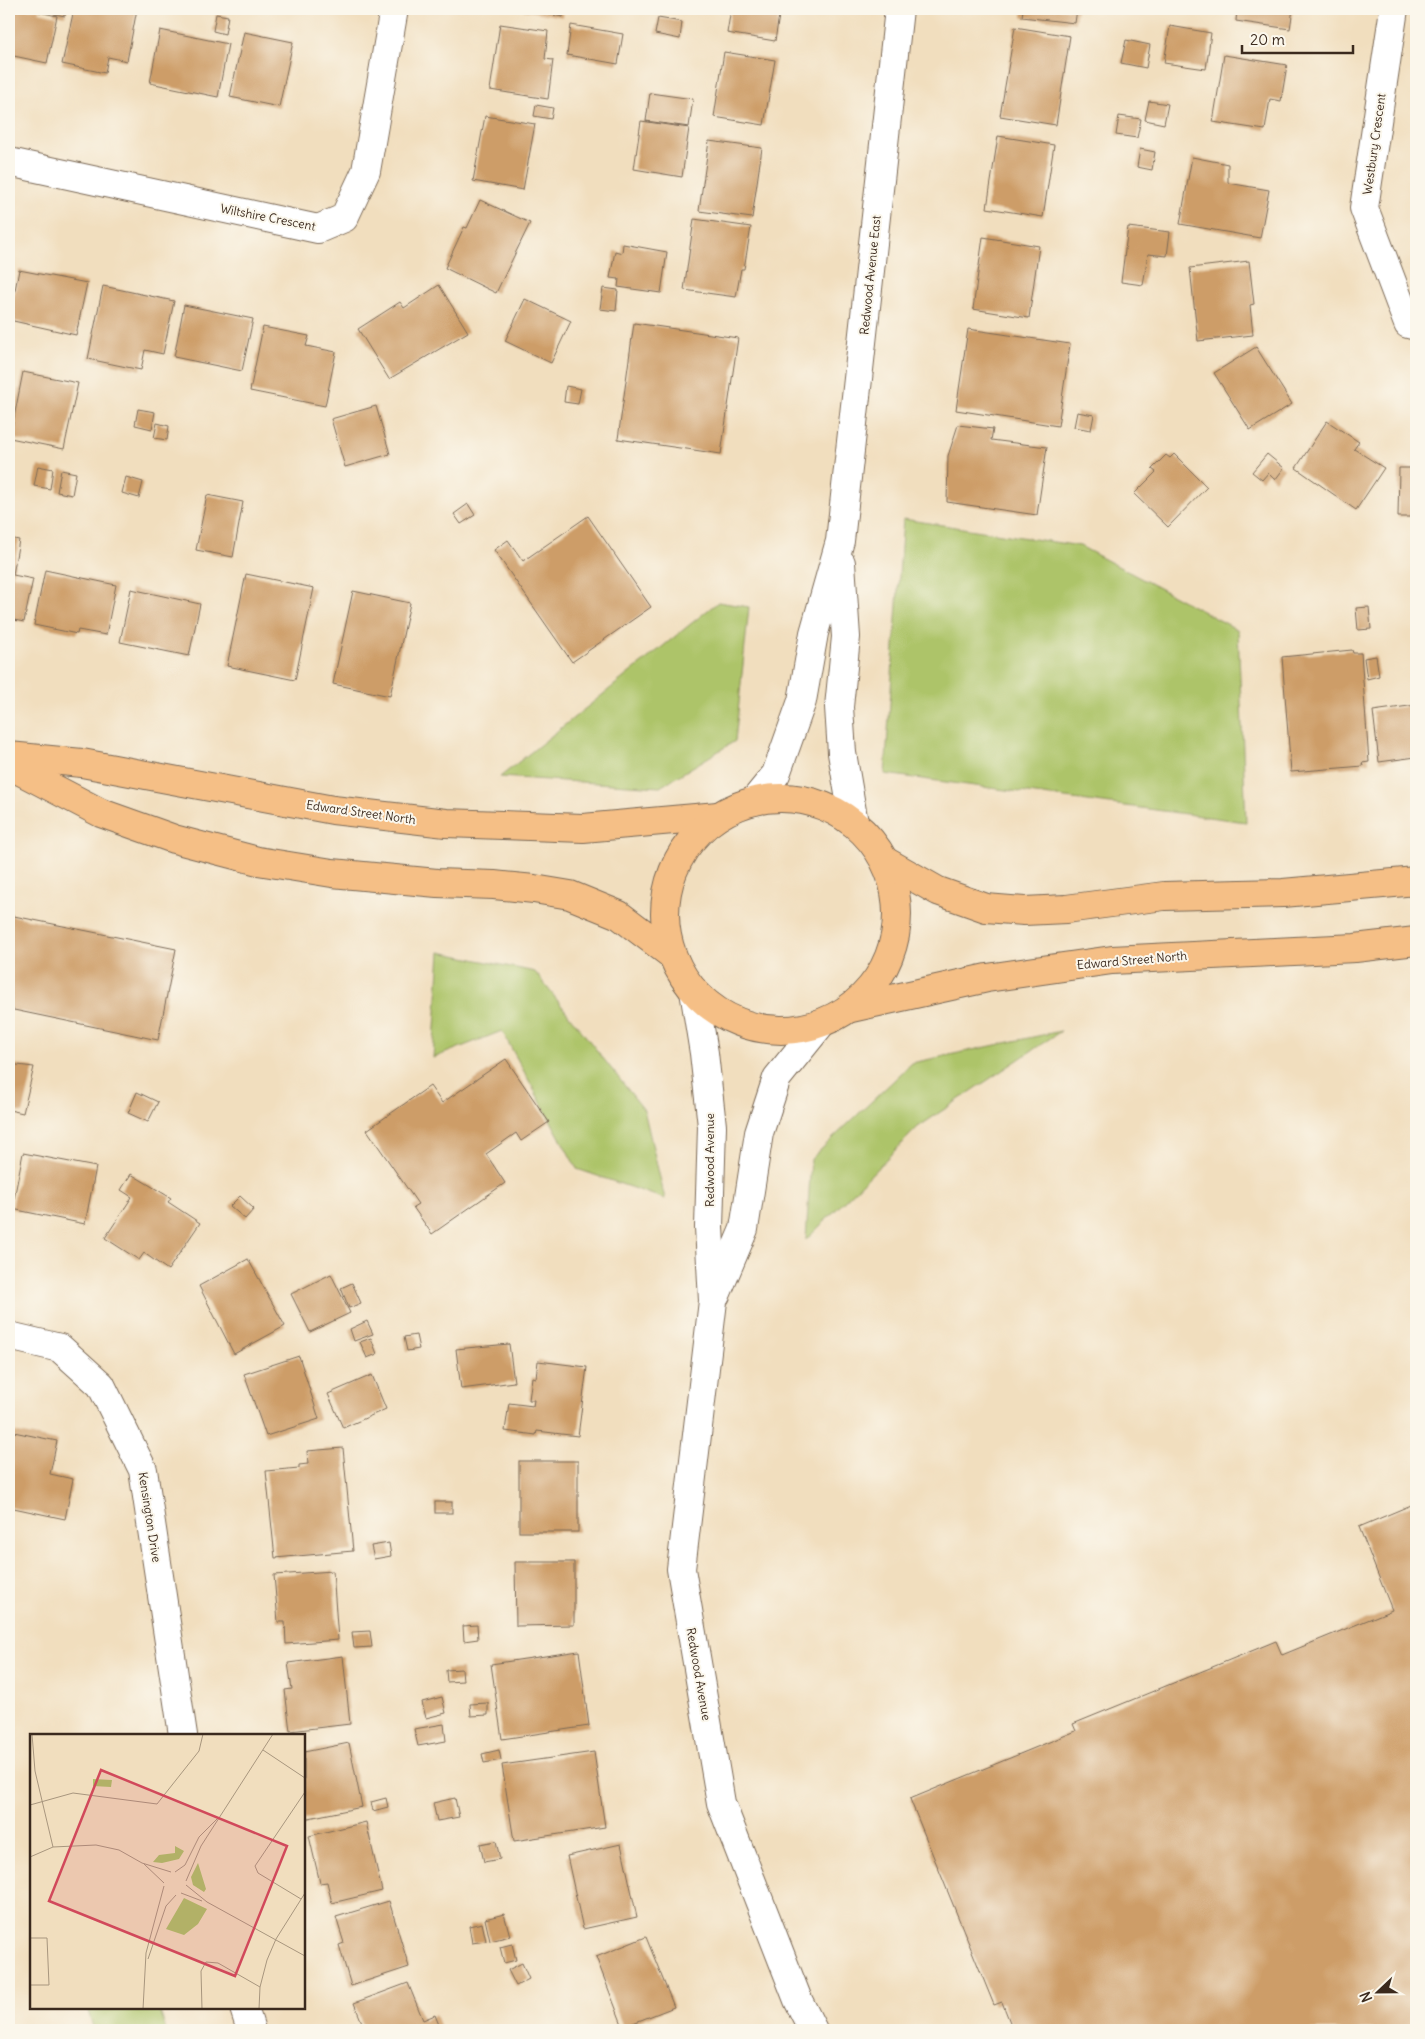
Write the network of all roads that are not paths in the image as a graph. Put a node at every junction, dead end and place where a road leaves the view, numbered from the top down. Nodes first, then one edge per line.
1 (394, 9) edge
2 (899, 9) edge
3 (1394, 9) edge
4 (9, 162) edge
5 (1416, 326) edge
6 (840, 541) junction
7 (9, 756) edge
8 (9, 765) edge
9 (754, 801) junction
10 (718, 816) junction
11 (854, 823) junction
12 (885, 861) junction
13 (1416, 881) edge
14 (1416, 941) edge
15 (672, 956) junction
16 (694, 991) junction
17 (851, 1008) junction
18 (820, 1025) junction
19 (713, 1300) junction
20 (9, 1336) edge
21 (183, 1734) edge
22 (244, 2009) edge
23 (251, 2030) edge
24 (812, 2030) edge

1 - 4 street, Wiltshire Crescent
2 - 6 street, Redwood Avenue East
3 - 5 street, Westbury Crescent
6 - 9 street, Redwood Avenue East
6 - 11 street, Redwood Avenue East
7 - 10 main road, Edward Street North
8 - 15 main road
9 - 10 main road
9 - 11 main road
10 - 15 main road
11 - 12 main road
12 - 13 main road
12 - 17 main road
14 - 17 main road, Edward Street North
15 - 16 main road
16 - 18 main road
16 - 19 street, Redwood Avenue
17 - 18 main road
18 - 19 street, Redwood Avenue
19 - 24 street, Redwood Avenue
20 - 21 street, Kensington Drive
22 - 23 street

